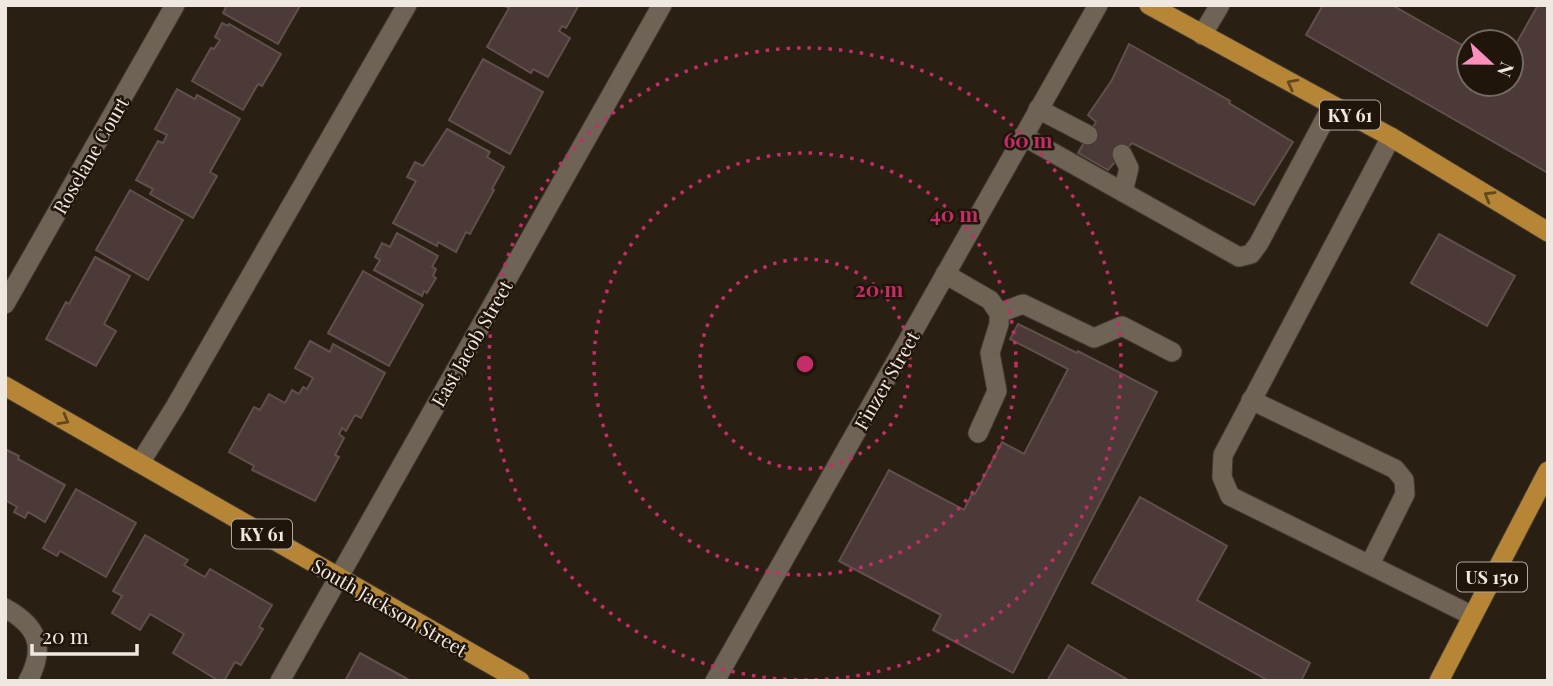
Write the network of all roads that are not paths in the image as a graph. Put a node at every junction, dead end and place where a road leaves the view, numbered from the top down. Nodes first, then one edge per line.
1 (175, 5) edge
2 (407, 5) edge
3 (662, 5) edge
4 (1098, 5) edge
5 (1149, 5) edge
6 (1220, 5) edge
7 (1202, 35) junction
8 (1332, 106) junction
9 (1038, 110) junction
10 (1088, 135) dead end
11 (1023, 136) junction
12 (1391, 137) junction
13 (1122, 154) dead end
14 (1123, 192) junction
15 (1548, 232) edge
16 (945, 274) junction
17 (5, 304) edge
18 (999, 313) junction
19 (1172, 352) dead end
20 (5, 386) edge
21 (1251, 400) junction
22 (978, 433) dead end
23 (139, 463) junction
24 (1545, 482) edge
25 (1370, 565) junction
26 (338, 577) junction
27 (5, 608) edge
28 (1471, 615) junction
29 (28, 681) edge
30 (280, 681) edge
31 (520, 681) edge
32 (715, 681) edge
33 (1439, 681) edge

1 - 17 street, Roselane Court
2 - 23 street
3 - 26 street, East Jacob Street
4 - 9 street, Finzer Street
5 - 7 main road, KY 61
6 - 7 street
8 -> 7 main road, KY 61
8 - 12 main road, KY 61
8 - 14 street
9 - 10 street
9 - 11 street, Finzer Street
11 - 14 street
11 - 16 street, Finzer Street
15 -> 12 main road, KY 61
12 - 21 street
13 - 14 street
16 - 18 street
16 - 32 street, Finzer Street
18 - 19 street
18 - 22 street
20 -> 23 main road, South Jackson Street / KY 61
21 - 25 street
21 - 25 street
23 - 26 main road, South Jackson Street / KY 61
24 - 28 main road, US 150
25 - 28 street
26 - 30 street, East Jacob Street
26 - 31 main road, South Jackson Street / KY 61
27 - 29 street
28 - 33 main road, US 150

